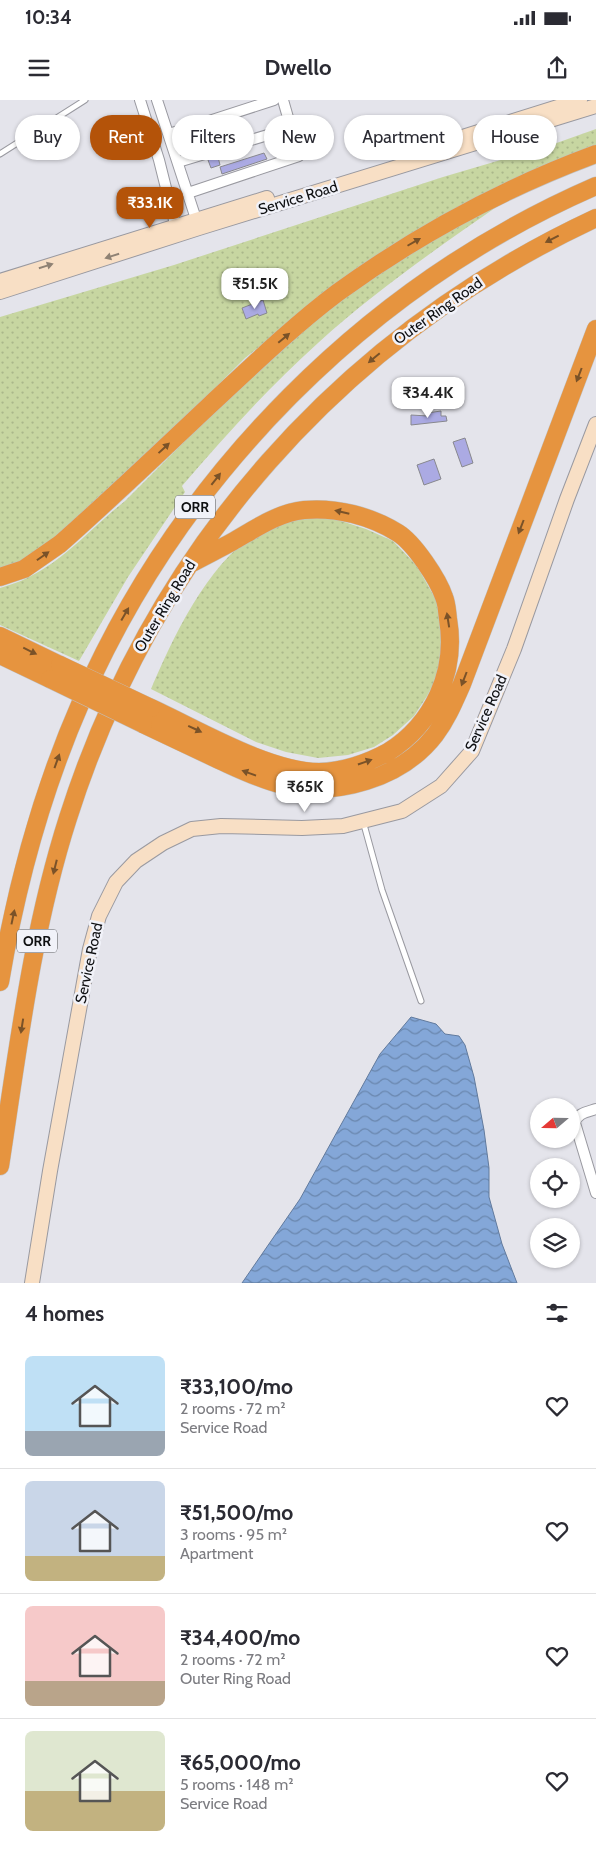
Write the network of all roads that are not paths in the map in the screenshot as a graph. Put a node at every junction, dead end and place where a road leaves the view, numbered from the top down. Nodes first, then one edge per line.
1 (85, 100) edge
2 (140, 100) edge
3 (274, 100) edge
4 (283, 100) edge
5 (580, 100) edge
6 (160, 101) edge
7 (596, 106) edge
8 (287, 115) edge
9 (169, 134) junction
10 (264, 136) edge
11 (0, 154) edge
12 (596, 154) edge
13 (287, 160) edge
14 (178, 162) junction
15 (596, 186) edge
16 (319, 187) junction
17 (188, 193) junction
18 (596, 218) edge
19 (197, 223) junction
20 (177, 230) junction
21 (0, 280) edge
22 (0, 292) edge
23 (596, 329) edge
24 (596, 424) edge
25 (190, 564) junction
26 (0, 577) edge
27 (0, 636) edge
28 (0, 655) edge
29 (55, 672) junction
30 (363, 821) junction
31 (0, 982) edge
32 (421, 1001) dead end
33 (596, 1109) edge
34 (0, 1166) edge
35 (595, 1187) edge
36 (32, 1283) edge

1 - 11 lane
2 - 20 street
3 - 9 street
4 - 8 street
5 - 16 main road, Service Road
6 - 9 street
7 - 16 main road, Service Road
9 - 14 street
10 - 14 street
26 -> 12 highway
13 - 17 street
14 - 17 street
31 -> 15 highway, Outer Ring Road / ORR
16 - 19 main road, Service Road
17 - 19 street
18 -> 25 highway, Outer Ring Road / ORR
19 - 20 main road, Service Road
21 -> 20 main road, Service Road
20 -> 22 main road, Service Road
23 -> 29 highway, bridge
24 - 30 main road, Service Road
29 -> 25 highway, bridge
25 -> 34 highway, Outer Ring Road / ORR
27 -> 29 highway
28 - 29 highway
30 - 32 lane
30 - 36 main road, Service Road
33 - 35 street

